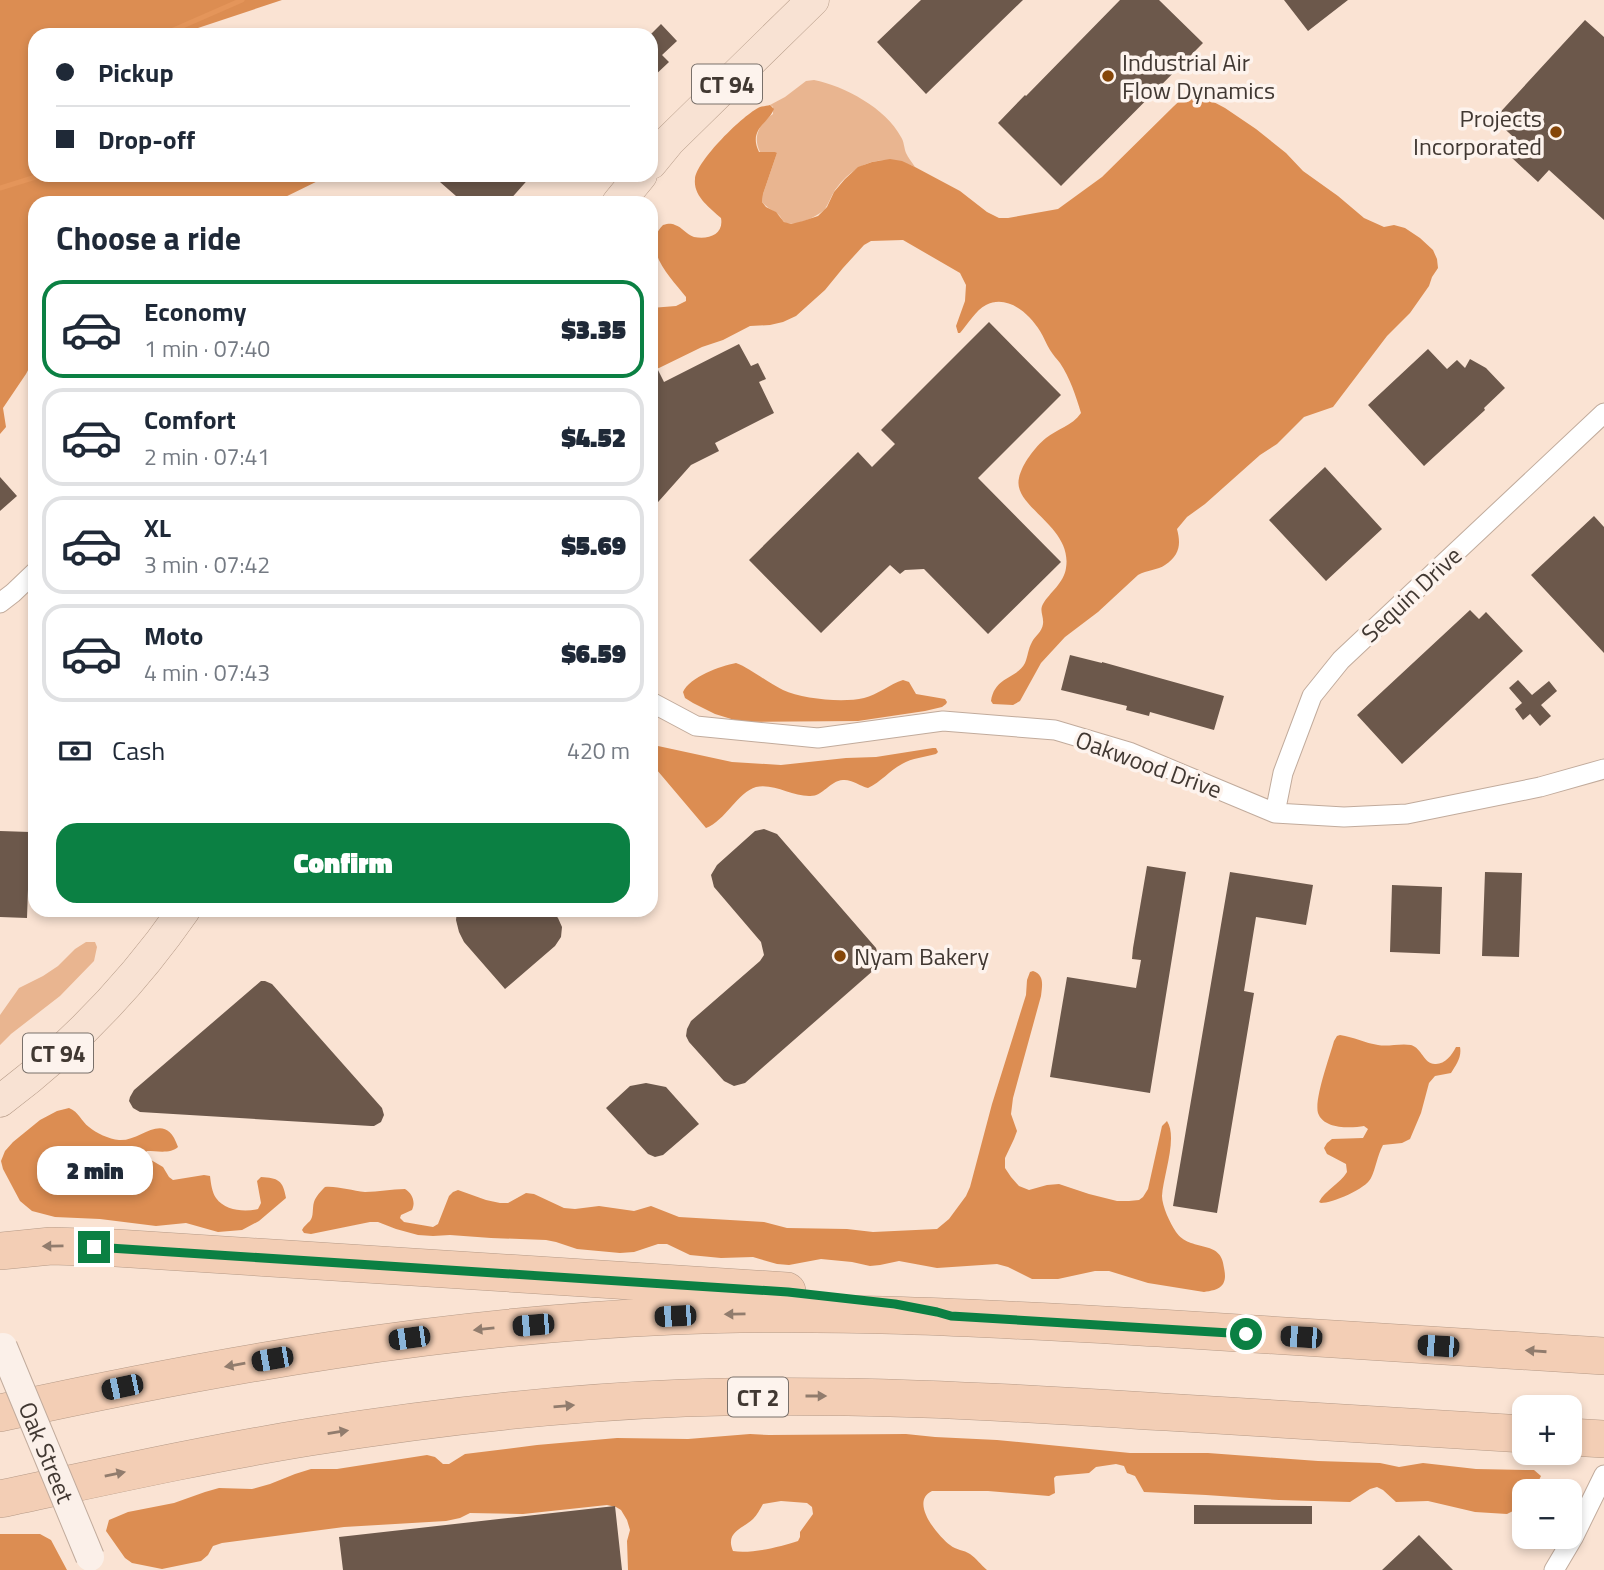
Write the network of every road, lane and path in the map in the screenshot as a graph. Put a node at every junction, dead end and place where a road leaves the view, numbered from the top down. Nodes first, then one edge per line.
1 (805, 2) edge
2 (658, 154) edge
3 (635, 182) edge
4 (624, 196) edge
5 (1604, 413) edge
6 (28, 579) edge
7 (0, 603) edge
8 (658, 706) edge
9 (1604, 769) edge
10 (1275, 813) junction
11 (179, 917) edge
12 (0, 1101) edge
13 (0, 1251) edge
14 (951, 1316) junction
15 (3, 1347) dead end
16 (1604, 1356) edge
17 (0, 1413) edge
18 (1512, 1433) edge
19 (1582, 1438) edge
20 (1604, 1439) edge
21 (1601, 1482) edge
22 (0, 1499) edge
23 (90, 1557) dead end
24 (1553, 1570) edge

1 - 2 main road, CT 94
3 - 4 main road
5 - 10 street, Sequin Drive
6 - 7 street
8 - 10 street, Oakwood Drive
9 - 10 street, Oakwood Drive
11 - 12 main road, CT 94
14 -> 13 highway
16 -> 14 highway
14 -> 17 highway
15 - 23 street, Oak Street, bridge
22 -> 18 highway, CT 2
19 - 20 highway
21 - 24 street

